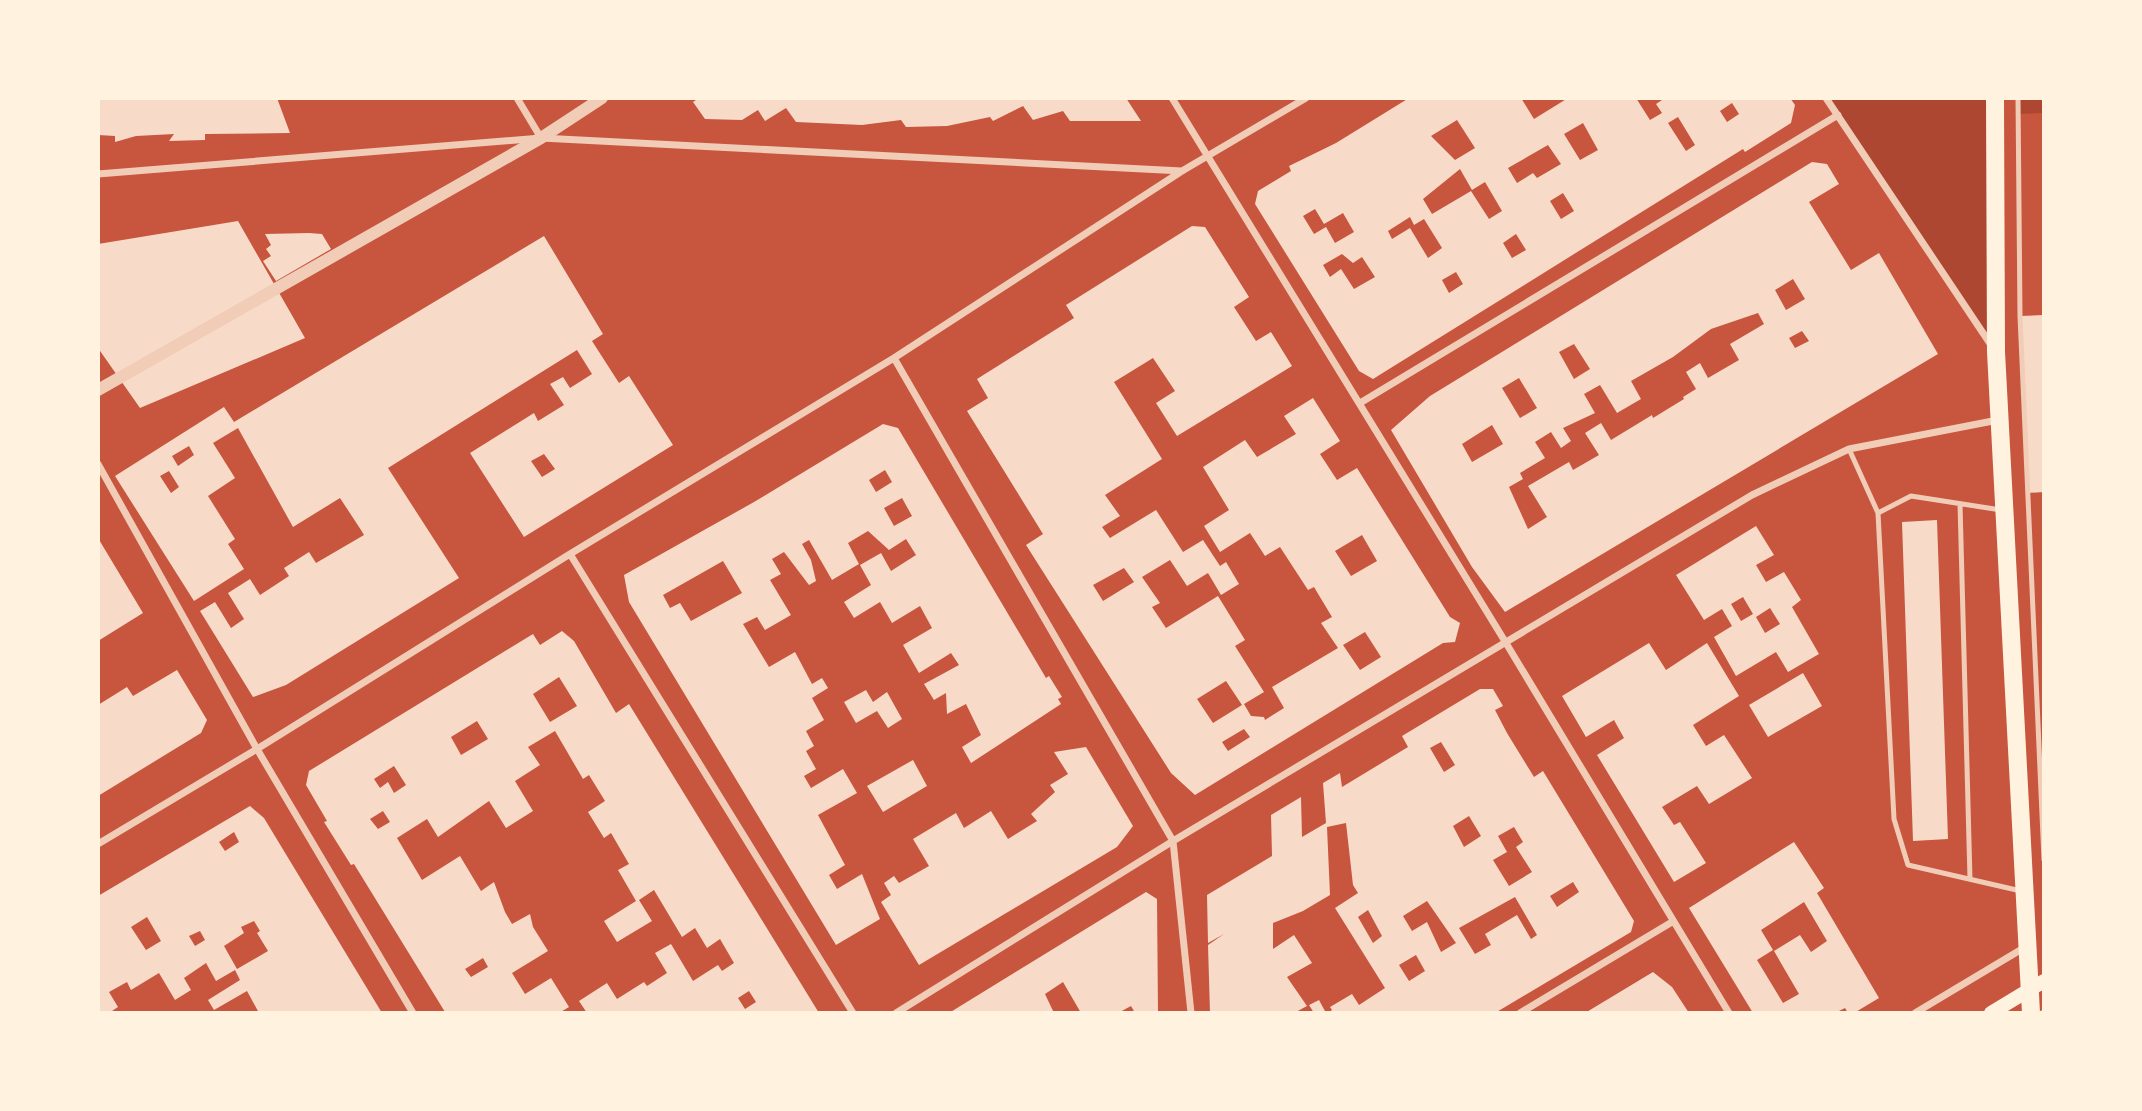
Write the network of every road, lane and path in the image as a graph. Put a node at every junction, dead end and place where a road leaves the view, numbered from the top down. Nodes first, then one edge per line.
1 (517, 98) edge
2 (602, 98) edge
3 (1172, 98) edge
4 (1306, 98) edge
5 (1826, 98) edge
6 (1995, 98) edge
7 (2018, 98) edge
8 (1838, 115) junction
9 (541, 138) junction
10 (1208, 157) junction
11 (1182, 171) junction
12 (98, 174) edge
13 (1996, 352) junction
14 (894, 358) junction
15 (98, 390) edge
16 (1360, 403) junction
17 (1999, 419) junction
18 (1849, 450) junction
19 (98, 464) edge
20 (1960, 504) junction
21 (2004, 511) junction
22 (1878, 513) junction
23 (570, 554) junction
24 (1506, 643) junction
25 (257, 749) junction
26 (1173, 841) junction
27 (98, 844) edge
28 (2044, 860) edge
29 (1970, 879) junction
30 (2024, 891) junction
31 (1672, 922) junction
32 (2027, 946) junction
33 (2044, 981) edge
34 (414, 1013) edge
35 (853, 1013) edge
36 (896, 1013) edge
37 (1191, 1013) edge
38 (1520, 1013) edge
39 (1729, 1013) edge
40 (1915, 1013) edge
41 (1991, 1013) edge
42 (2031, 1013) edge

1 - 9 street
2 - 9 street
3 - 10 street
4 - 10 street
5 - 8 street
6 - 13 main road
7 - 28 lane
8 - 13 street
8 - 16 street
9 - 11 street
9 - 12 street
9 - 15 street
10 - 11 street
10 - 16 street
11 - 14 street
13 - 17 main road
14 - 23 street
14 - 26 street
16 - 24 street
17 - 18 street
17 - 21 main road
18 - 22 lane
18 - 24 street
19 - 25 street
20 - 21 lane
20 - 22 lane
20 - 29 lane
21 - 30 main road
22 - 29 lane
23 - 25 street
23 - 35 street
24 - 26 street
24 - 31 street
25 - 27 street
25 - 34 street
26 - 36 street
26 - 37 street
29 - 30 lane
30 - 32 main road
31 - 38 street
31 - 39 street
32 - 40 street
32 - 42 main road
33 - 41 main road

